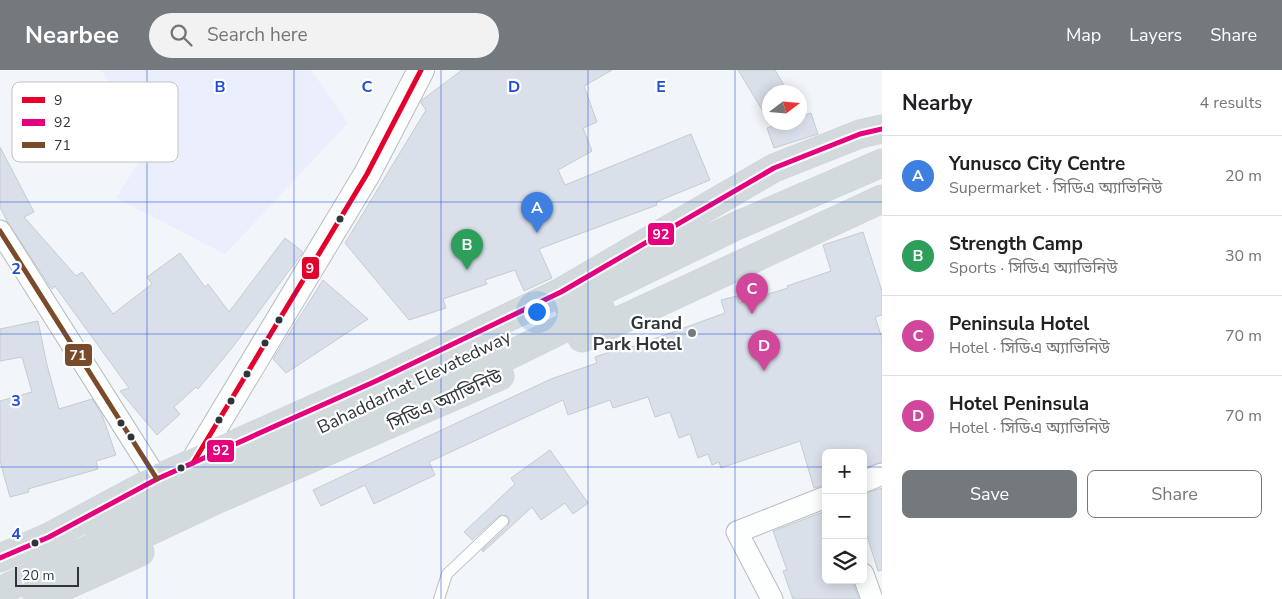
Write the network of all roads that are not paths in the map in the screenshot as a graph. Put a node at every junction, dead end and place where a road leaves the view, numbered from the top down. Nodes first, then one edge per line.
1 (421, 70) edge
2 (882, 129) edge
3 (882, 163) edge
4 (882, 182) edge
5 (882, 199) edge
6 (0, 231) edge
7 (418, 427) dead end
8 (193, 463) junction
9 (882, 474) edge
10 (157, 479) junction
11 (867, 480) edge
12 (822, 499) edge
13 (503, 521) dead end
14 (0, 558) edge
15 (0, 575) edge
16 (867, 584) edge
17 (0, 591) edge
18 (7, 599) edge
19 (37, 599) edge
20 (439, 599) edge
21 (772, 599) edge
22 (872, 599) edge

1 - 8 street
2 - 8 highway
3 - 15 highway, Bahaddarhat Elevatedway
4 - 17 highway, Bahaddarhat Elevatedway
5 - 18 highway, সিডিএ অ্যাভিনিউ
6 - 10 street
7 - 19 highway
8 - 10 highway
9 - 11 street
10 - 14 highway
12 - 21 street
13 - 20 lane
16 - 22 street

